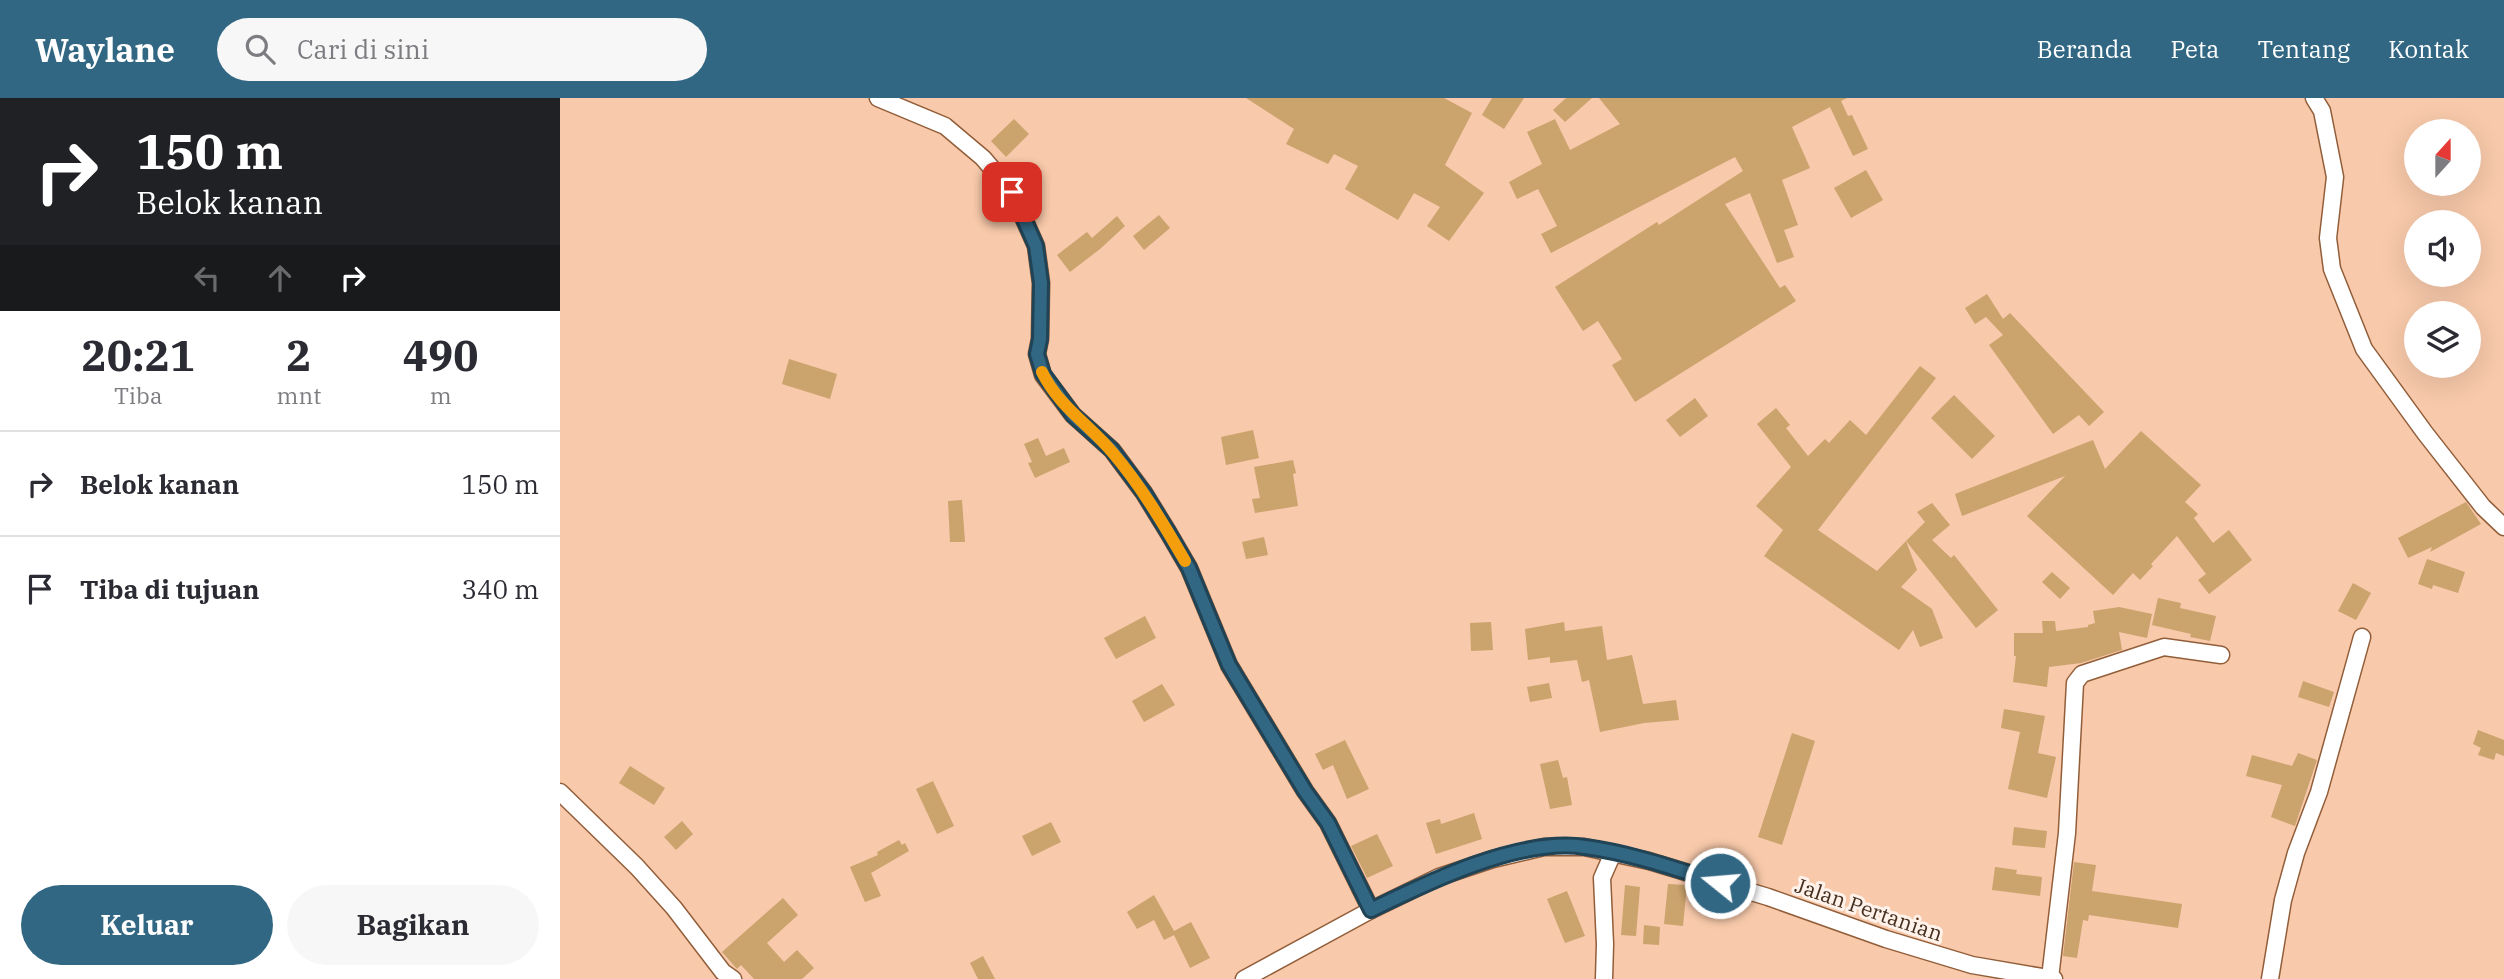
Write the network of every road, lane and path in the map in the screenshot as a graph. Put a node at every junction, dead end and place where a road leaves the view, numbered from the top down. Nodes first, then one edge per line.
1 (878, 98) edge
2 (2318, 105) edge
3 (2504, 527) edge
4 (2362, 637) dead end
5 (2221, 655) dead end
6 (560, 792) edge
7 (1613, 853) junction
8 (1371, 910) junction
9 (2052, 978) edge
10 (733, 979) edge
11 (1244, 979) edge
12 (1604, 979) edge
13 (2270, 979) edge

1 - 8 street
2 - 3 street
4 - 13 street
5 - 9 street
6 - 10 street
7 - 8 street, Jalan Pertanian
7 - 9 street, Jalan Pertanian
7 - 12 street
8 - 11 street, Jalan Pertanian

